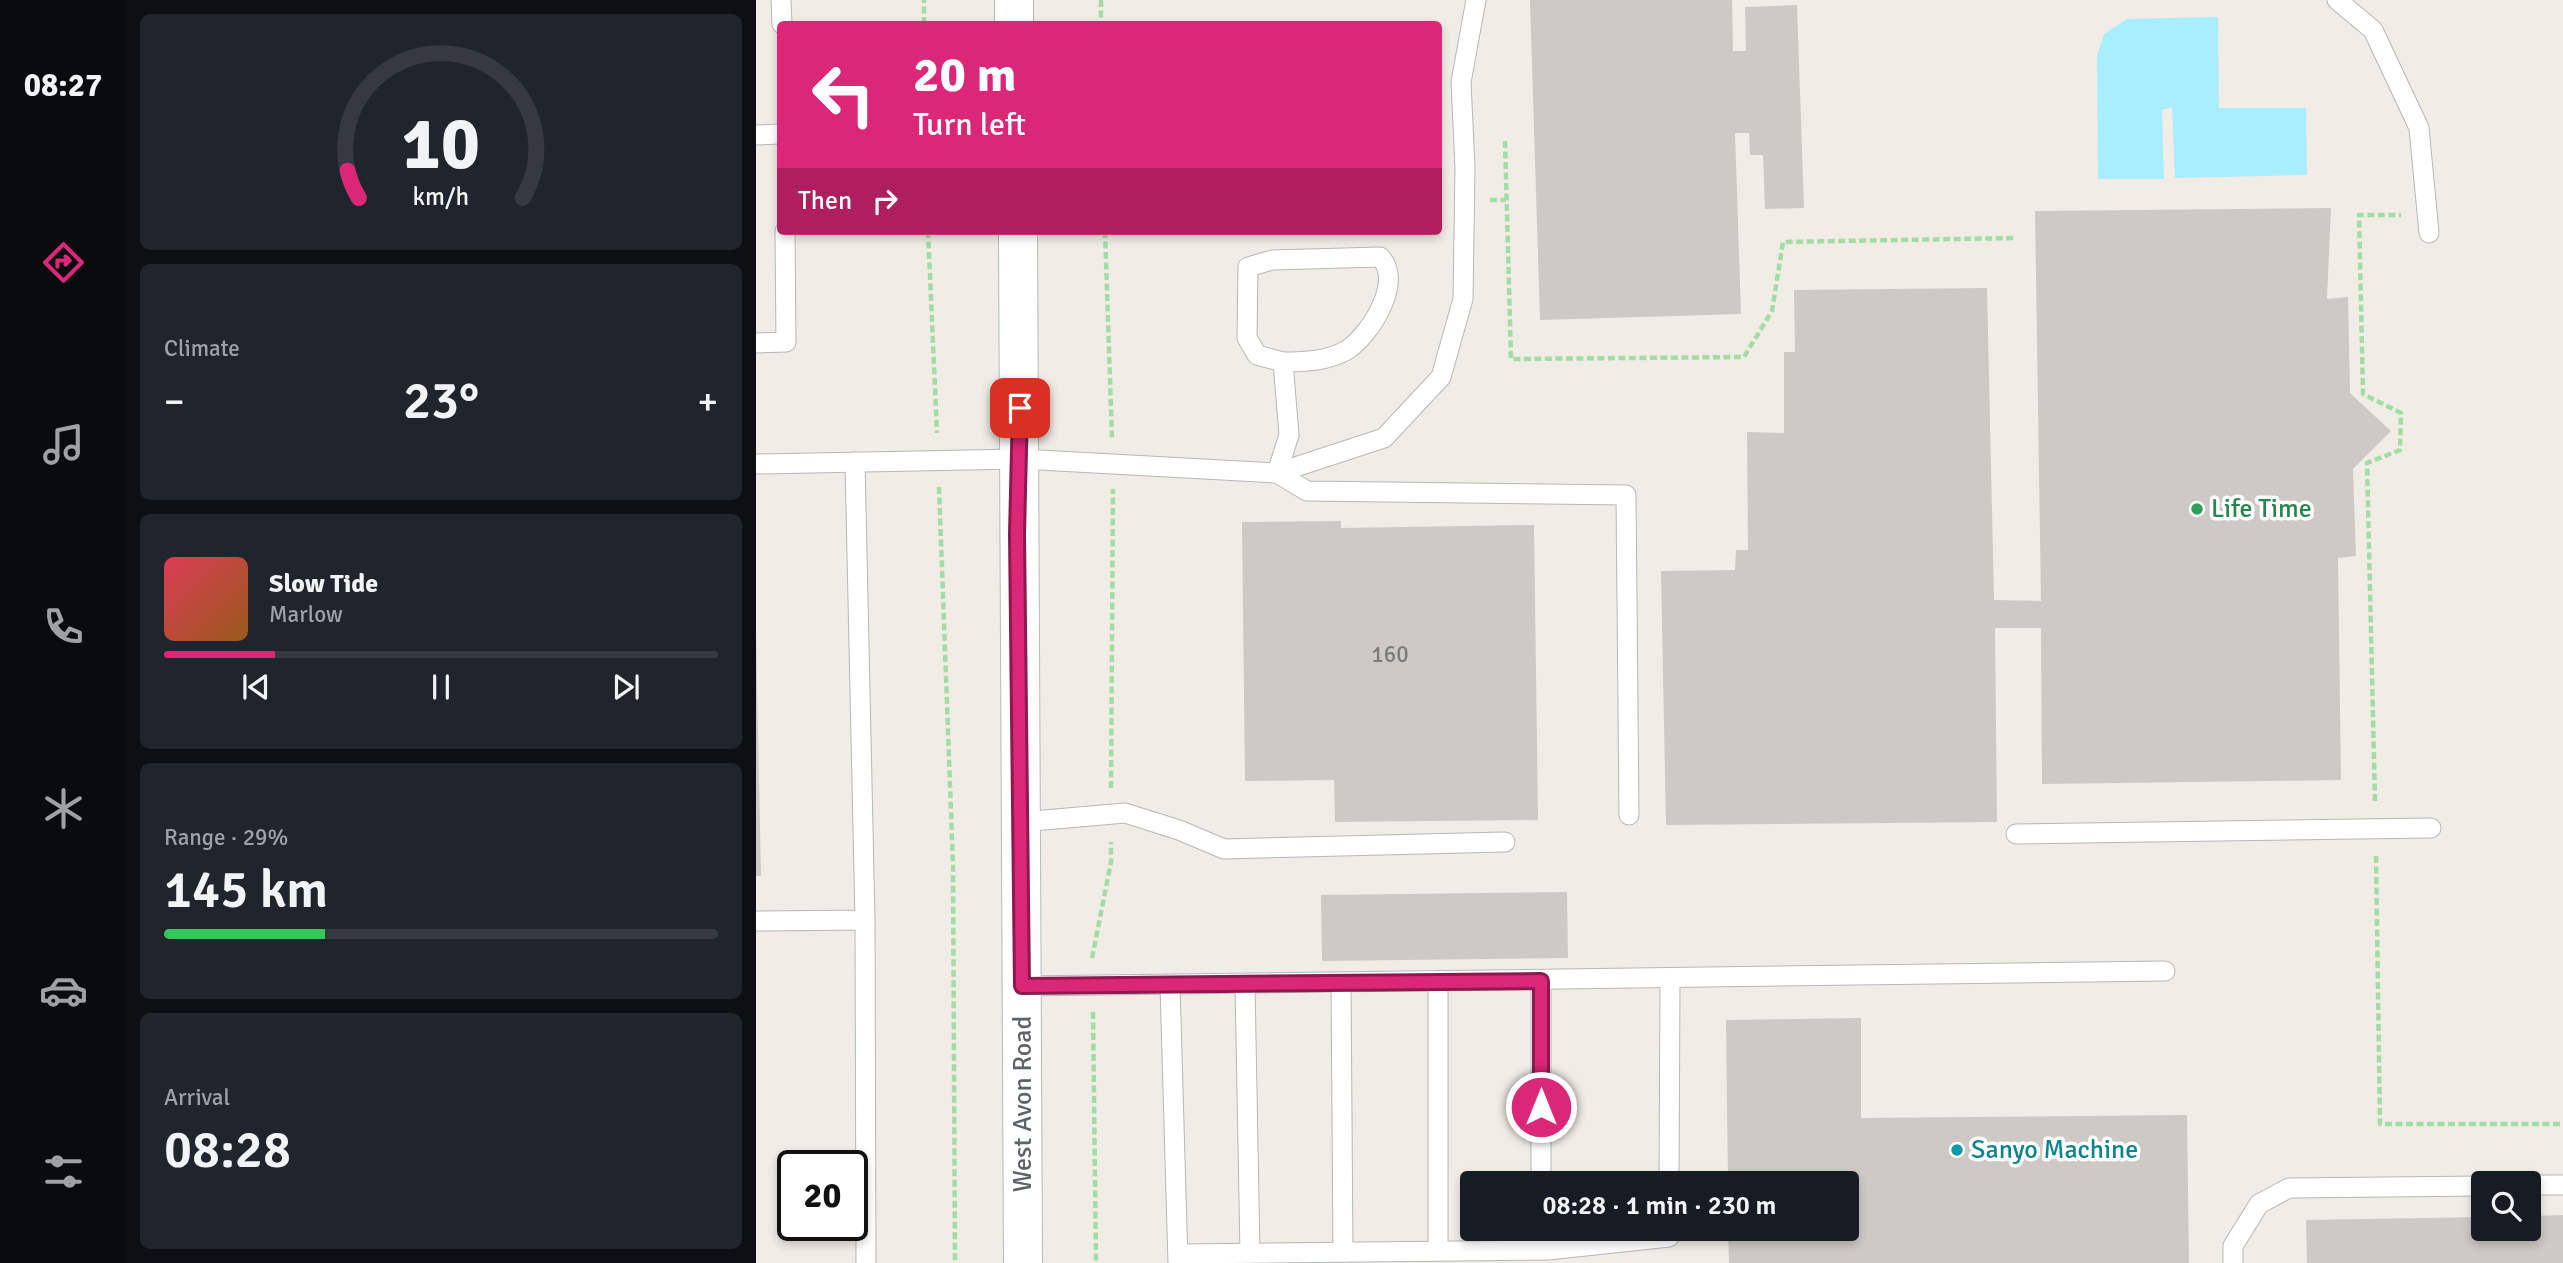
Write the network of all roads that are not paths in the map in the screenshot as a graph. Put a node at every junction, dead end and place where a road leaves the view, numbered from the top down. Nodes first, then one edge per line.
1 (781, 0) edge
2 (1014, 0) edge
3 (1476, 0) edge
4 (2337, 0) edge
5 (782, 21) edge
6 (1014, 21) edge
7 (777, 134) edge
8 (756, 135) edge
9 (2428, 224) road end
10 (785, 235) edge
11 (1018, 235) edge
12 (756, 343) edge
13 (1283, 362) junction
14 (1021, 459) junction
15 (855, 462) junction
16 (756, 464) edge
17 (1277, 473) junction
18 (1629, 815) dead end
19 (1021, 822) junction
20 (2431, 828) dead end
21 (2016, 834) dead end
22 (1505, 842) dead end
23 (866, 920) junction
24 (756, 921) edge
25 (2165, 971) dead end
26 (1670, 980) junction
27 (1541, 981) junction
28 (1438, 982) junction
29 (1341, 983) junction
30 (1245, 984) junction
31 (1170, 985) junction
32 (1022, 986) junction
33 (1541, 1171) edge
34 (1669, 1171) edge
35 (2541, 1185) edge
36 (2563, 1185) edge
37 (2471, 1186) edge
38 (1541, 1241) edge
39 (1630, 1241) edge
40 (1541, 1250) junction
41 (1438, 1251) junction
42 (1343, 1252) junction
43 (1250, 1253) junction
44 (1304, 1258) edge
45 (1179, 1259) edge
46 (1211, 1259) edge
47 (866, 1263) edge
48 (1023, 1263) edge
49 (2233, 1263) edge

1 - 5 lane
2 - 6 main road
3 - 17 lane
4 - 9 lane
7 - 8 lane
10 - 12 lane
11 - 14 main road, West Avon Road
13 - 13 lane
13 - 17 lane
14 - 15 lane
14 - 17 lane
14 - 19 main road, West Avon Road
15 - 16 lane
15 - 23 lane
17 - 18 lane
19 - 22 lane
19 - 32 main road, West Avon Road
20 - 21 lane
23 - 24 lane
23 - 47 lane
25 - 26 lane
26 - 27 lane
26 - 34 lane
27 - 28 lane
27 - 33 lane
28 - 29 lane
28 - 41 lane
29 - 30 lane
29 - 42 lane
30 - 31 lane
30 - 43 lane
31 - 32 lane
31 - 45 lane
32 - 48 main road, West Avon Road
35 - 36 lane
37 - 49 lane
38 - 40 lane
39 - 40 lane
40 - 41 lane
41 - 42 lane
42 - 44 lane
43 - 44 lane
43 - 46 lane
45 - 46 lane

